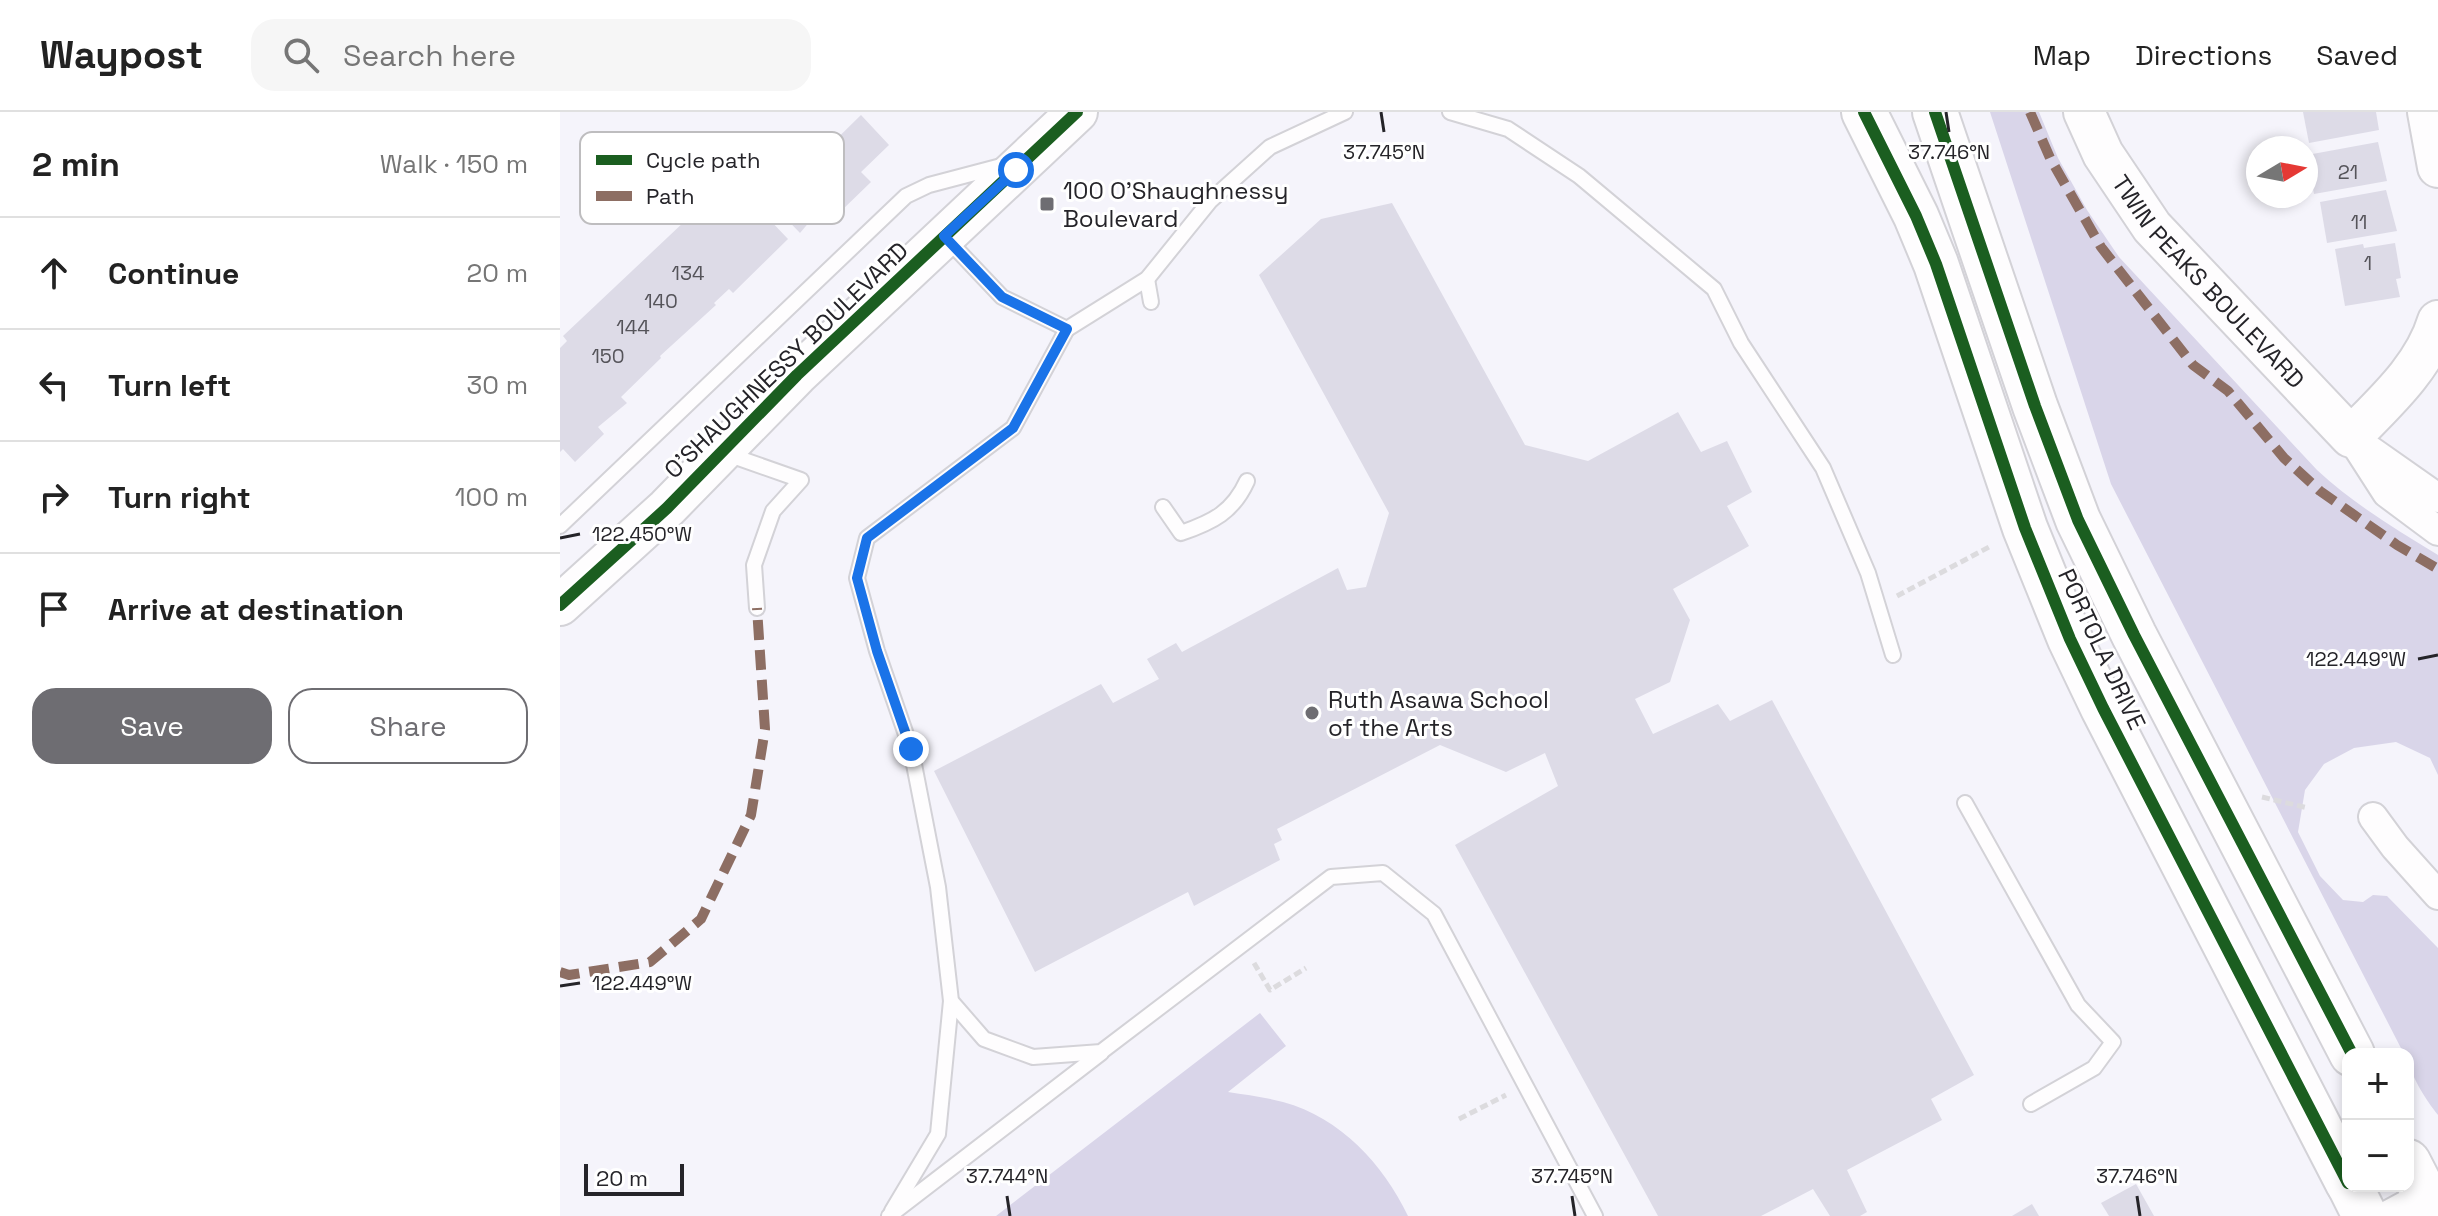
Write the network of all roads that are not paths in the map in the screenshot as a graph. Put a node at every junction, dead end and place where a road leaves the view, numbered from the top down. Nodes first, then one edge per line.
1 (1077, 112) edge
2 (1345, 112) edge
3 (1450, 112) edge
4 (1864, 112) edge
5 (1935, 112) edge
6 (2084, 112) edge
7 (2428, 112) edge
8 (1028, 158) junction
9 (2438, 167) edge
10 (944, 236) junction
11 (1147, 279) junction
12 (1151, 302) dead end
13 (2438, 321) edge
14 (1067, 329) junction
15 (2351, 437) junction
16 (722, 453) junction
17 (1247, 481) dead end
18 (2438, 498) edge
19 (1163, 507) dead end
20 (560, 526) edge
21 (2438, 531) edge
22 (560, 605) edge
23 (757, 608) dead end
24 (1893, 655) dead end
25 (1965, 803) dead end
26 (2373, 817) dead end
27 (2438, 895) edge
28 (951, 1001) junction
29 (2349, 1048) edge
30 (1101, 1052) junction
31 (2031, 1104) dead end
32 (2342, 1170) edge
33 (2427, 1190) edge
34 (2353, 1192) edge
35 (889, 1216) edge
36 (1595, 1216) edge
37 (2365, 1216) edge
38 (2386, 1216) edge

1 - 8 main road, O'SHAUGHNESSY BOULEVARD
2 - 11 lane
3 - 24 lane
4 - 32 main road, PORTOLA DRIVE
5 - 29 main road, PORTOLA DRIVE
6 - 15 main road, TWIN PEAKS BOULEVARD
7 - 9 main road
8 - 10 main road, O'SHAUGHNESSY BOULEVARD
8 - 20 lane
10 - 14 lane
10 - 16 main road, O'SHAUGHNESSY BOULEVARD
11 - 12 lane
11 - 14 lane
13 - 15 main road
14 - 28 lane
15 - 18 street, TWIN PEAKS BOULEVARD
15 - 21 street, TWIN PEAKS BOULEVARD
16 - 22 main road, O'SHAUGHNESSY BOULEVARD
16 - 23 lane
17 - 19 lane
25 - 31 lane
26 - 27 street
28 - 30 lane
28 - 35 lane
30 - 35 lane
30 - 36 lane
33 - 38 street
34 - 37 main road, PORTOLA DRIVE

